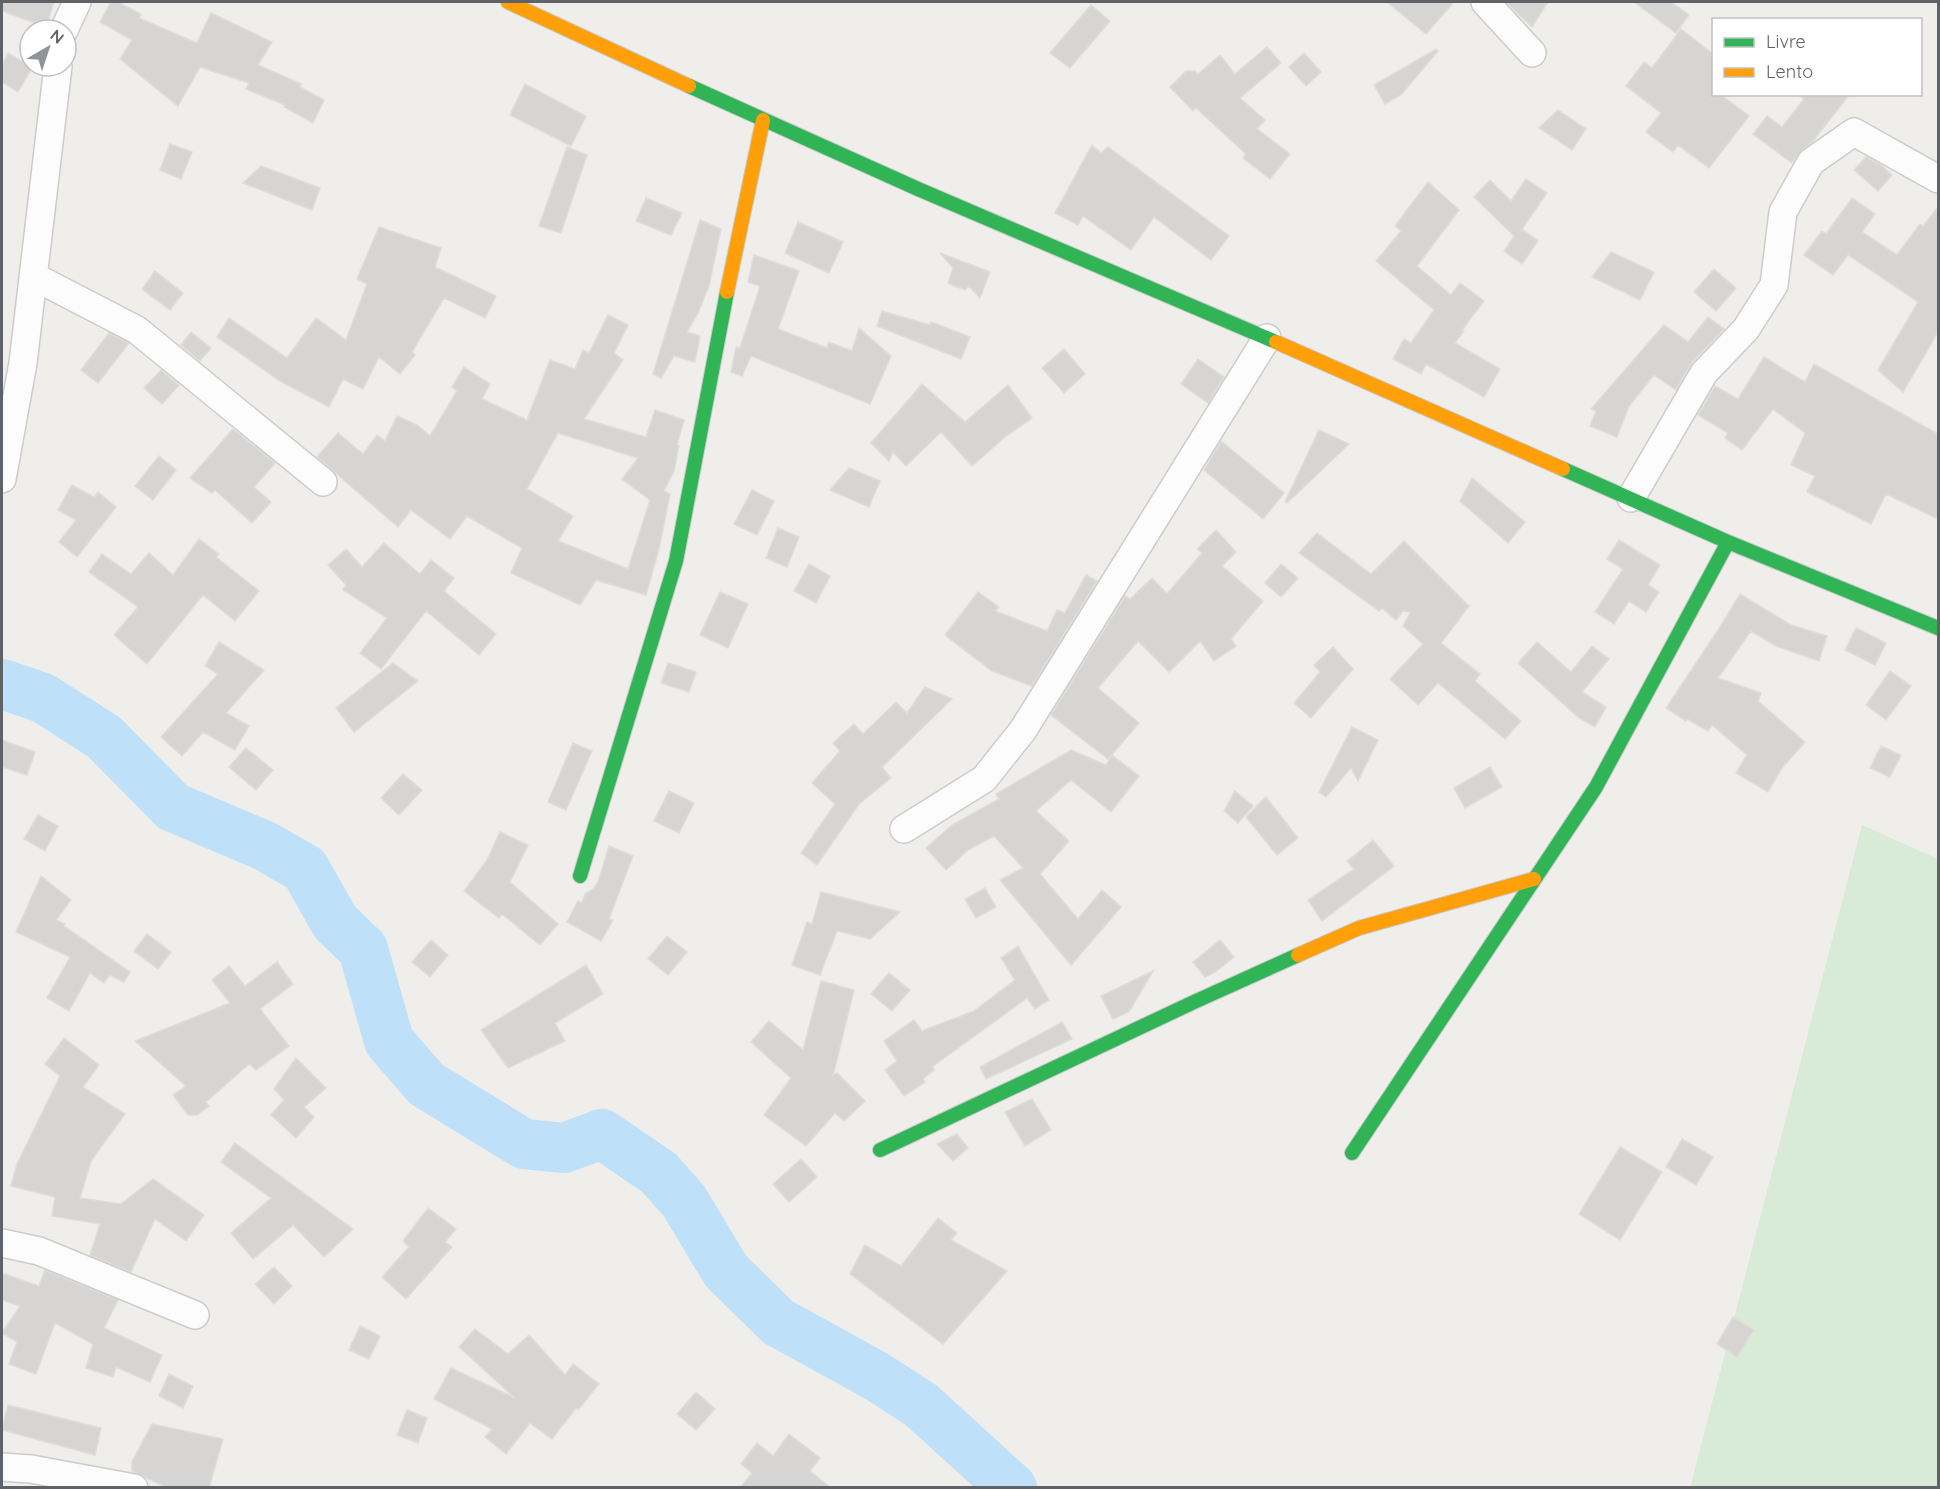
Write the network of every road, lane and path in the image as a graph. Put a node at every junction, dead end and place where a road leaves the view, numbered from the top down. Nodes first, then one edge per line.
1 (77, 2) edge
2 (508, 2) edge
3 (1485, 2) edge
4 (70, 18) edge
5 (1532, 53) dead end
6 (57, 78) edge
7 (763, 120) junction
8 (1938, 179) edge
9 (33, 276) junction
10 (1267, 338) junction
11 (2, 479) edge
12 (323, 482) dead end
13 (1630, 498) junction
14 (1728, 542) junction
15 (1938, 628) edge
16 (904, 829) dead end
17 (580, 876) dead end
18 (1534, 879) junction
19 (880, 1150) dead end
20 (1352, 1153) dead end
21 (2, 1243) edge
22 (195, 1315) dead end
23 (2, 1467) edge
24 (134, 1488) edge

1 - 4 street
2 - 7 street
3 - 5 street
6 - 9 street
7 - 10 street
7 - 17 street
8 - 13 street
9 - 11 street
9 - 12 street
10 - 13 street
10 - 16 street
13 - 14 street
14 - 15 street
14 - 18 street
18 - 19 street
18 - 20 street
21 - 22 street
23 - 24 street

